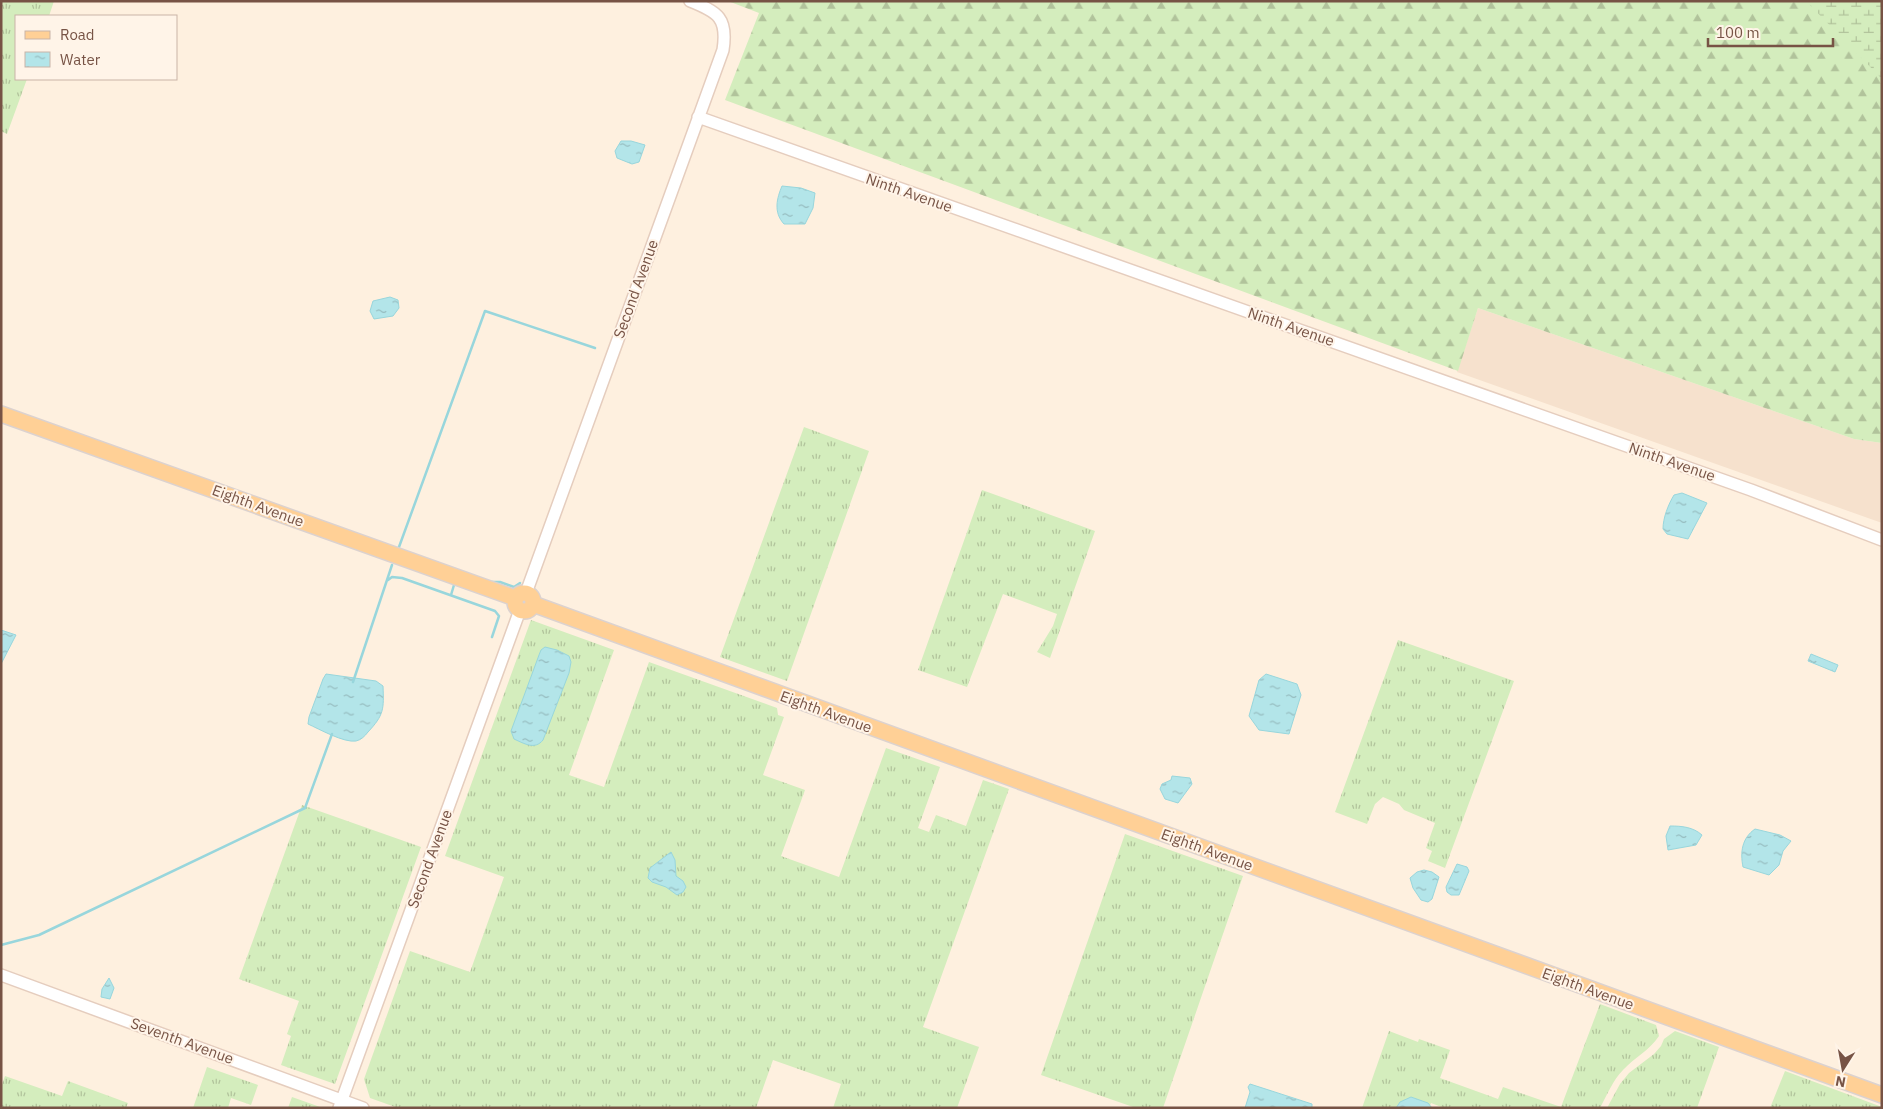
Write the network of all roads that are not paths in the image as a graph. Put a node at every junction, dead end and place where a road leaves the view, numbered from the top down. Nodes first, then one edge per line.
1 (690, 1) edge
2 (698, 117) junction
3 (1, 414) edge
4 (1882, 540) edge
5 (523, 601) junction
6 (1, 975) edge
7 (1882, 1095) edge
8 (341, 1104) edge
9 (363, 1108) edge

1 - 2 street, Second Avenue
2 - 4 street, Ninth Avenue
2 - 5 street, Second Avenue
3 - 5 main road, Eighth Avenue
5 - 7 main road, Eighth Avenue
5 - 8 street, Second Avenue
6 - 8 street, Seventh Avenue
8 - 9 street, Seventh Avenue

